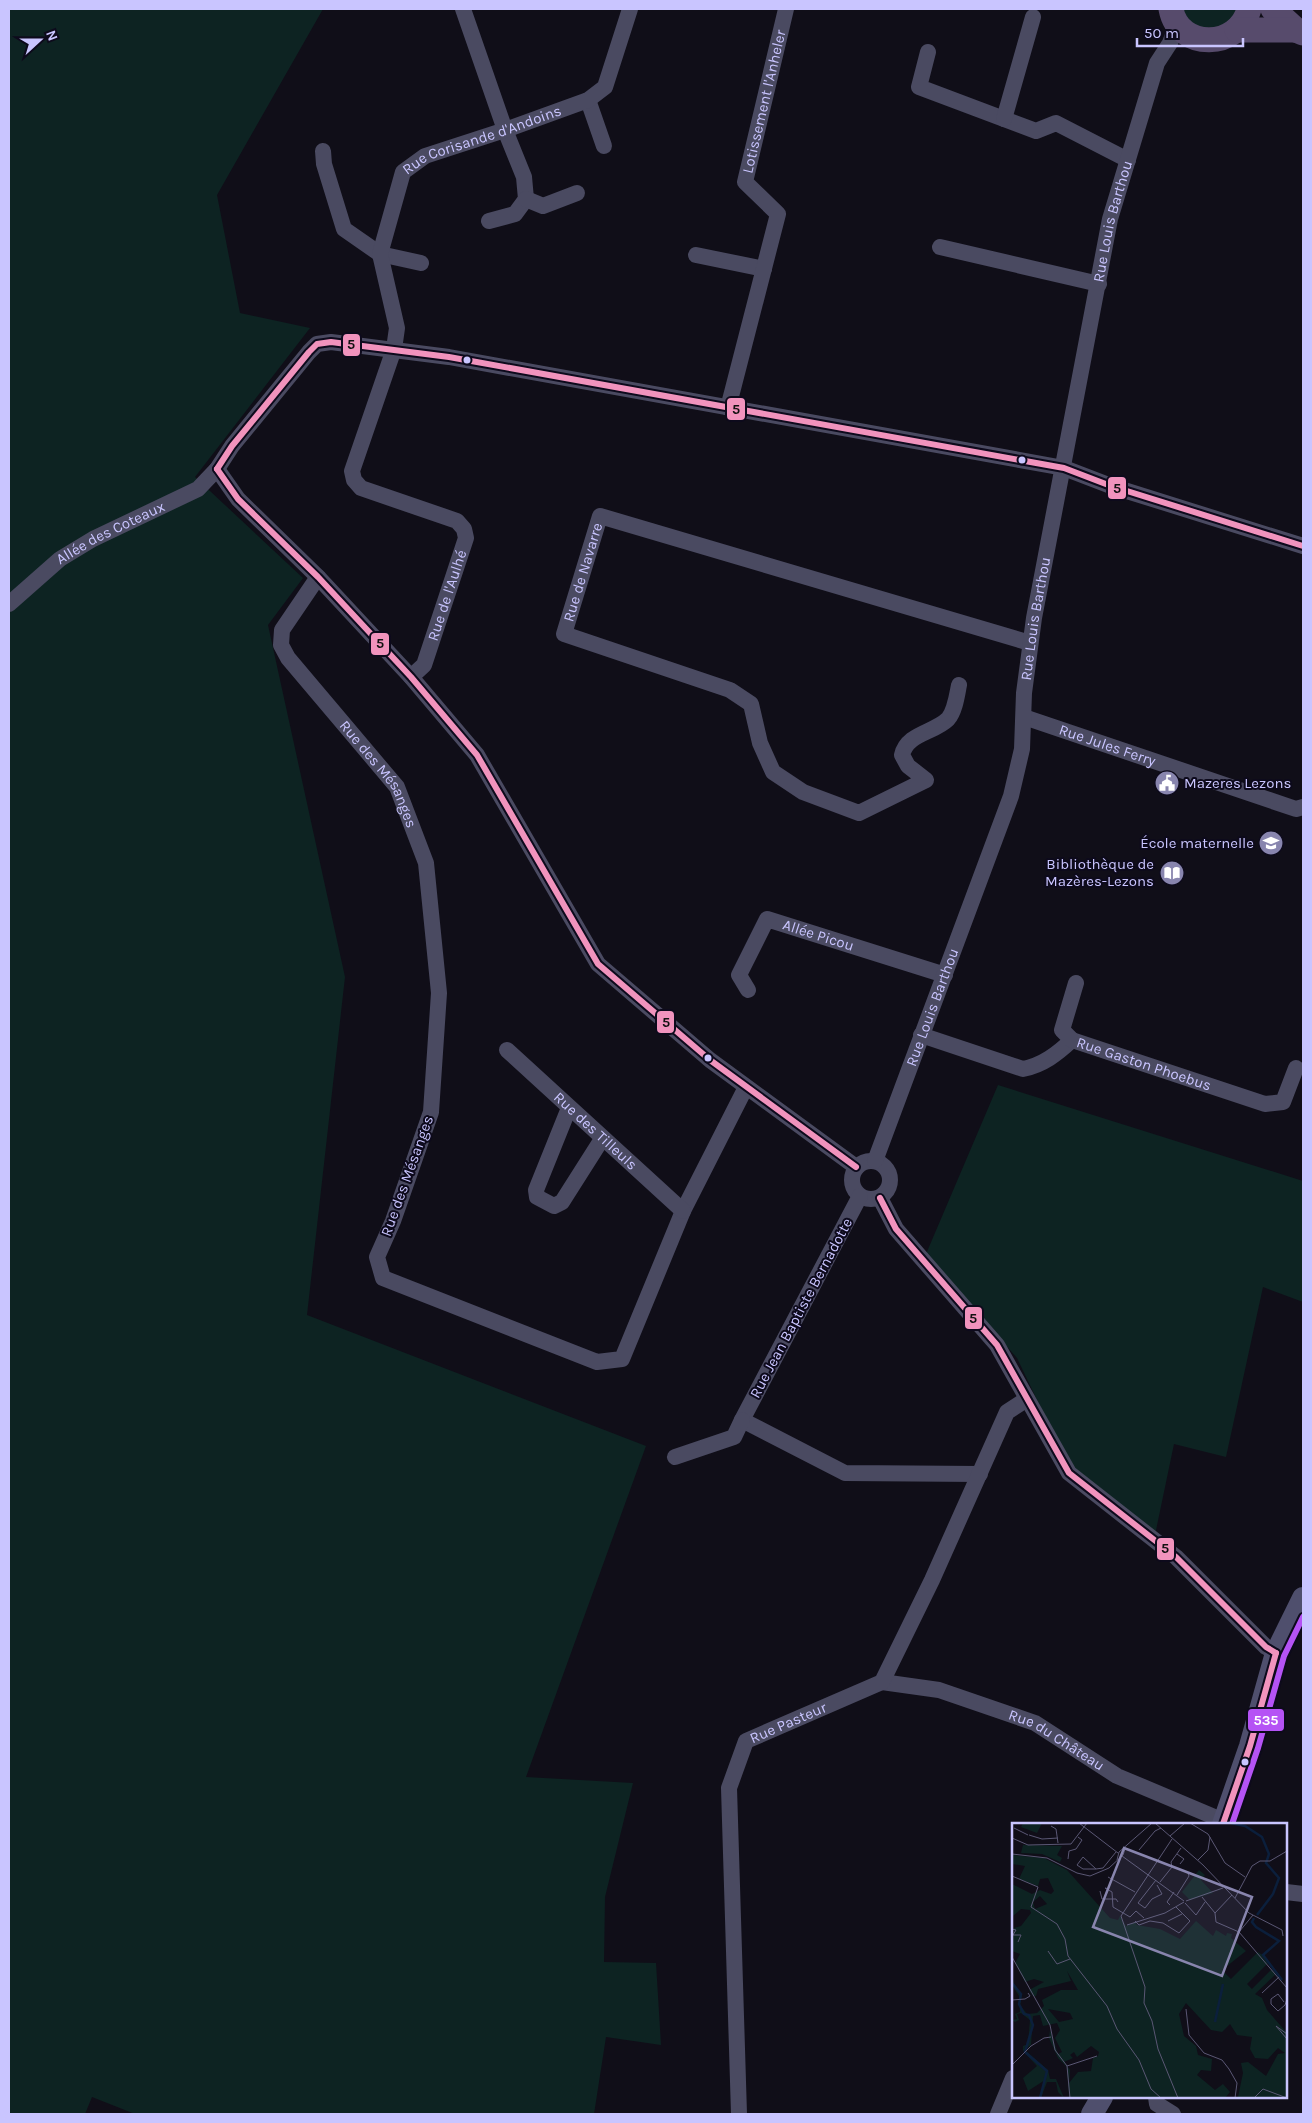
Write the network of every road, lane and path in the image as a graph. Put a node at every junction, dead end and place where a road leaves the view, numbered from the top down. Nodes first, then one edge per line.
1 (463, 9) edge
2 (786, 9) edge
3 (1249, 9) edge
4 (1273, 9) edge
5 (626, 11) edge
6 (1172, 13) edge
7 (1033, 17) dead end
8 (1237, 30) junction
9 (1299, 31) edge
10 (1199, 39) junction
11 (928, 52) dead end
12 (1157, 63) junction
13 (588, 100) junction
14 (1004, 119) junction
15 (505, 130) junction
16 (604, 146) dead end
17 (323, 151) dead end
18 (1128, 160) junction
19 (577, 193) dead end
20 (526, 199) junction
21 (489, 221) dead end
22 (940, 247) dead end
23 (380, 254) junction
24 (696, 255) dead end
25 (422, 263) dead end
26 (764, 269) junction
27 (1099, 284) junction
28 (394, 348) junction
29 (728, 408) junction
30 (1064, 468) junction
31 (216, 469) junction
32 (1303, 546) edge
33 (318, 577) junction
34 (9, 604) edge
35 (1030, 643) junction
36 (412, 677) junction
37 (959, 685) dead end
38 (1024, 718) junction
39 (1303, 807) edge
40 (945, 975) junction
41 (1076, 984) dead end
42 (748, 990) dead end
43 (921, 1034) junction
44 (1072, 1040) junction
45 (507, 1050) dead end
46 (1296, 1068) dead end
47 (746, 1087) junction
48 (569, 1108) junction
49 (602, 1139) junction
50 (875, 1161) junction
51 (856, 1167) junction
52 (860, 1196) junction
53 (880, 1198) junction
54 (683, 1211) junction
55 (1027, 1399) junction
56 (742, 1420) junction
57 (675, 1457) dead end
58 (980, 1474) junction
59 (1303, 1598) edge
60 (1276, 1653) junction
61 (882, 1682) junction
62 (1224, 1822) edge
63 (1287, 1892) edge
64 (1303, 1894) edge
65 (1012, 2080) edge
66 (1101, 2098) edge
67 (1156, 2098) edge
68 (739, 2114) edge
69 (998, 2114) edge
70 (1092, 2114) edge
71 (1173, 2114) edge

1 - 15 street
2 - 26 street, Lotissement l'Anheler
3 - 8 main road
4 - 9 main road
5 - 13 street, Rue Corisande d'Andoins
6 - 10 main road
6 - 12 street, Rue Louis Barthou
7 - 14 street
8 - 9 main road
8 - 10 main road
10 - 12 street
11 - 14 street
12 - 18 street, Rue Louis Barthou
13 - 15 street, Rue Corisande d'Andoins
13 - 16 street
14 - 18 street
15 - 20 street
15 - 23 street, Rue Corisande d'Andoins
17 - 23 street
18 - 27 street, Rue Louis Barthou
19 - 20 street
20 - 21 street
22 - 27 street
23 - 25 street
23 - 28 street, Rue Corisande d'Andoins
24 - 26 street
26 - 29 street, Lotissement l'Anheler
27 - 30 street, Rue Louis Barthou
28 - 29 street
28 - 31 street, Allée des Coteaux
28 - 36 street, Rue de l'Aulhé
29 - 30 street
30 - 32 street
30 - 35 street, Rue Louis Barthou
31 - 33 street
31 - 34 street, Allée des Coteaux
33 - 36 street
33 - 54 street, Rue des Mésanges
35 - 37 street, Rue de Navarre
35 - 38 street, Rue Louis Barthou
36 - 47 street
38 - 39 street, Rue Jules Ferry
38 - 40 street, Rue Louis Barthou
40 - 42 street, Allée Picou
40 - 43 street, Rue Louis Barthou
41 - 44 street
43 - 44 street, Rue Gaston Phoebus
43 - 50 street, Rue Louis Barthou
44 - 46 street, Rue Gaston Phoebus
45 - 48 street, Rue des Tilleuls
47 - 51 street
47 - 54 street, Rue des Mésanges
48 - 49 street, Rue des Tilleuls
48 - 49 street
49 - 54 street, Rue des Tilleuls
50 - 51 street
50 - 53 street
51 - 52 street
52 - 53 street
52 - 56 street, Rue Jean Baptiste Bernadotte
53 - 55 street
55 - 58 street
55 - 60 street
56 - 57 street, Rue Jean Baptiste Bernadotte
56 - 58 street
58 - 61 street
59 - 60 main road
60 - 62 main road
61 - 62 street, Rue du Château
61 - 68 street, Rue Pasteur
63 - 64 street
65 - 69 street
66 - 70 main road
67 - 71 street

